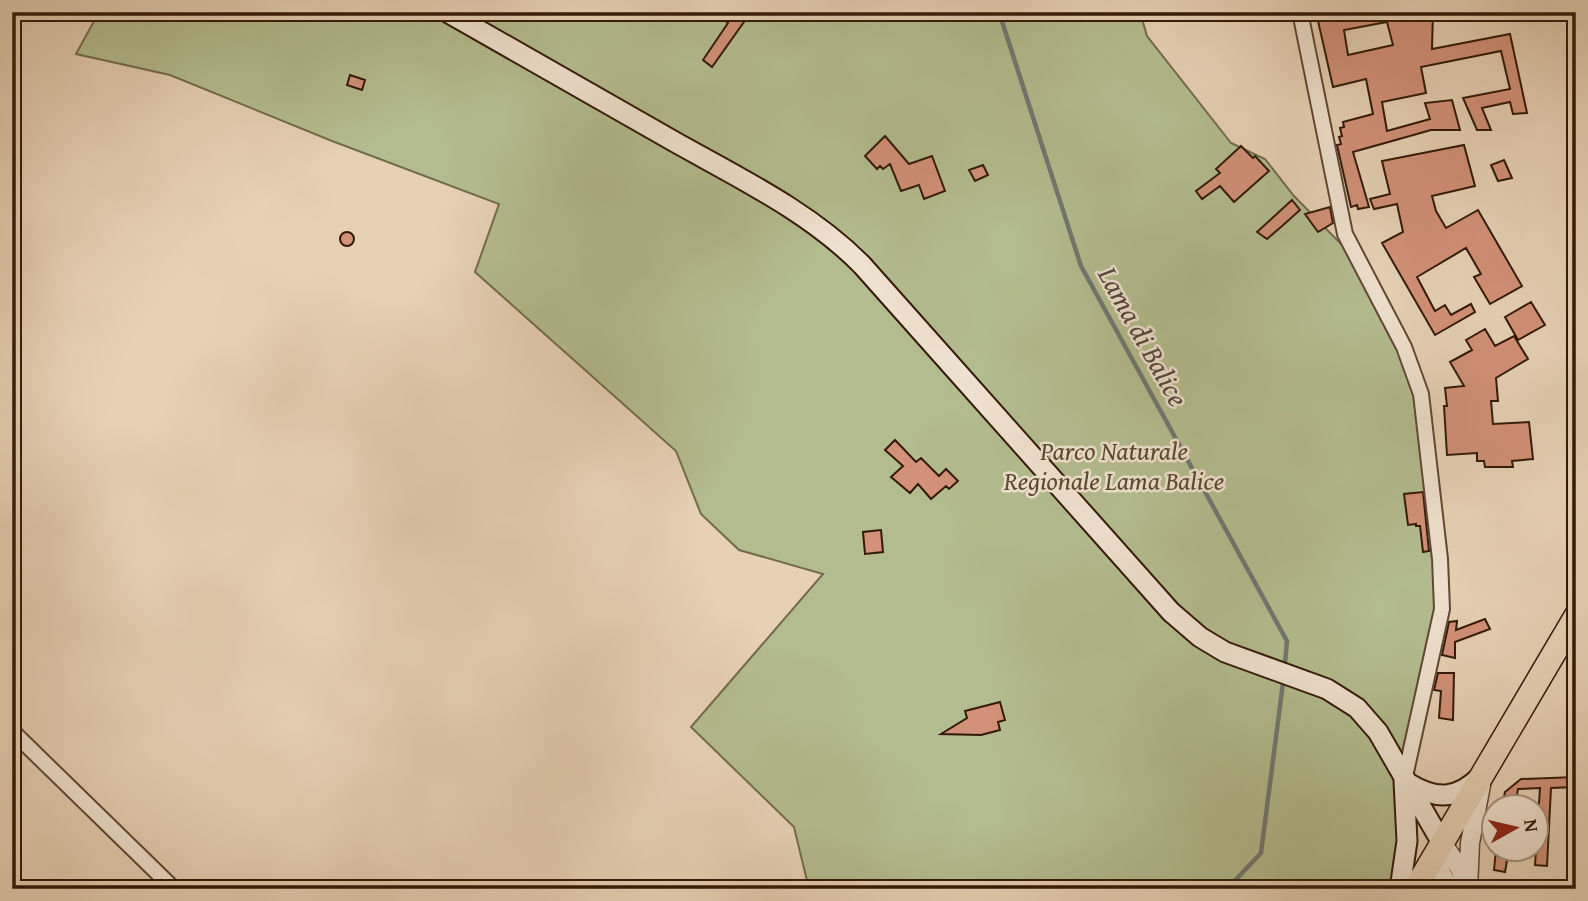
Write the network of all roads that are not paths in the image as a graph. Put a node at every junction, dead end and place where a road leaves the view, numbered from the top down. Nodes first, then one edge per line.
1 (447, 12) edge
2 (1300, 12) edge
3 (1576, 616) edge
4 (12, 732) edge
5 (1484, 772) junction
6 (1404, 781) junction
7 (1406, 810) junction
8 (1438, 851) junction
9 (174, 889) edge
10 (1400, 889) edge
11 (1415, 889) edge
12 (1450, 889) edge
13 (1468, 889) edge

1 - 6 main road
2 - 6 street
3 - 5 main road
4 - 9 street
5 - 6 main road
5 - 8 main road
5 - 13 street
6 - 7 main road
6 - 8 main road
7 - 8 main road
7 - 10 main road
8 - 11 main road
8 - 12 street
8 - 13 street

